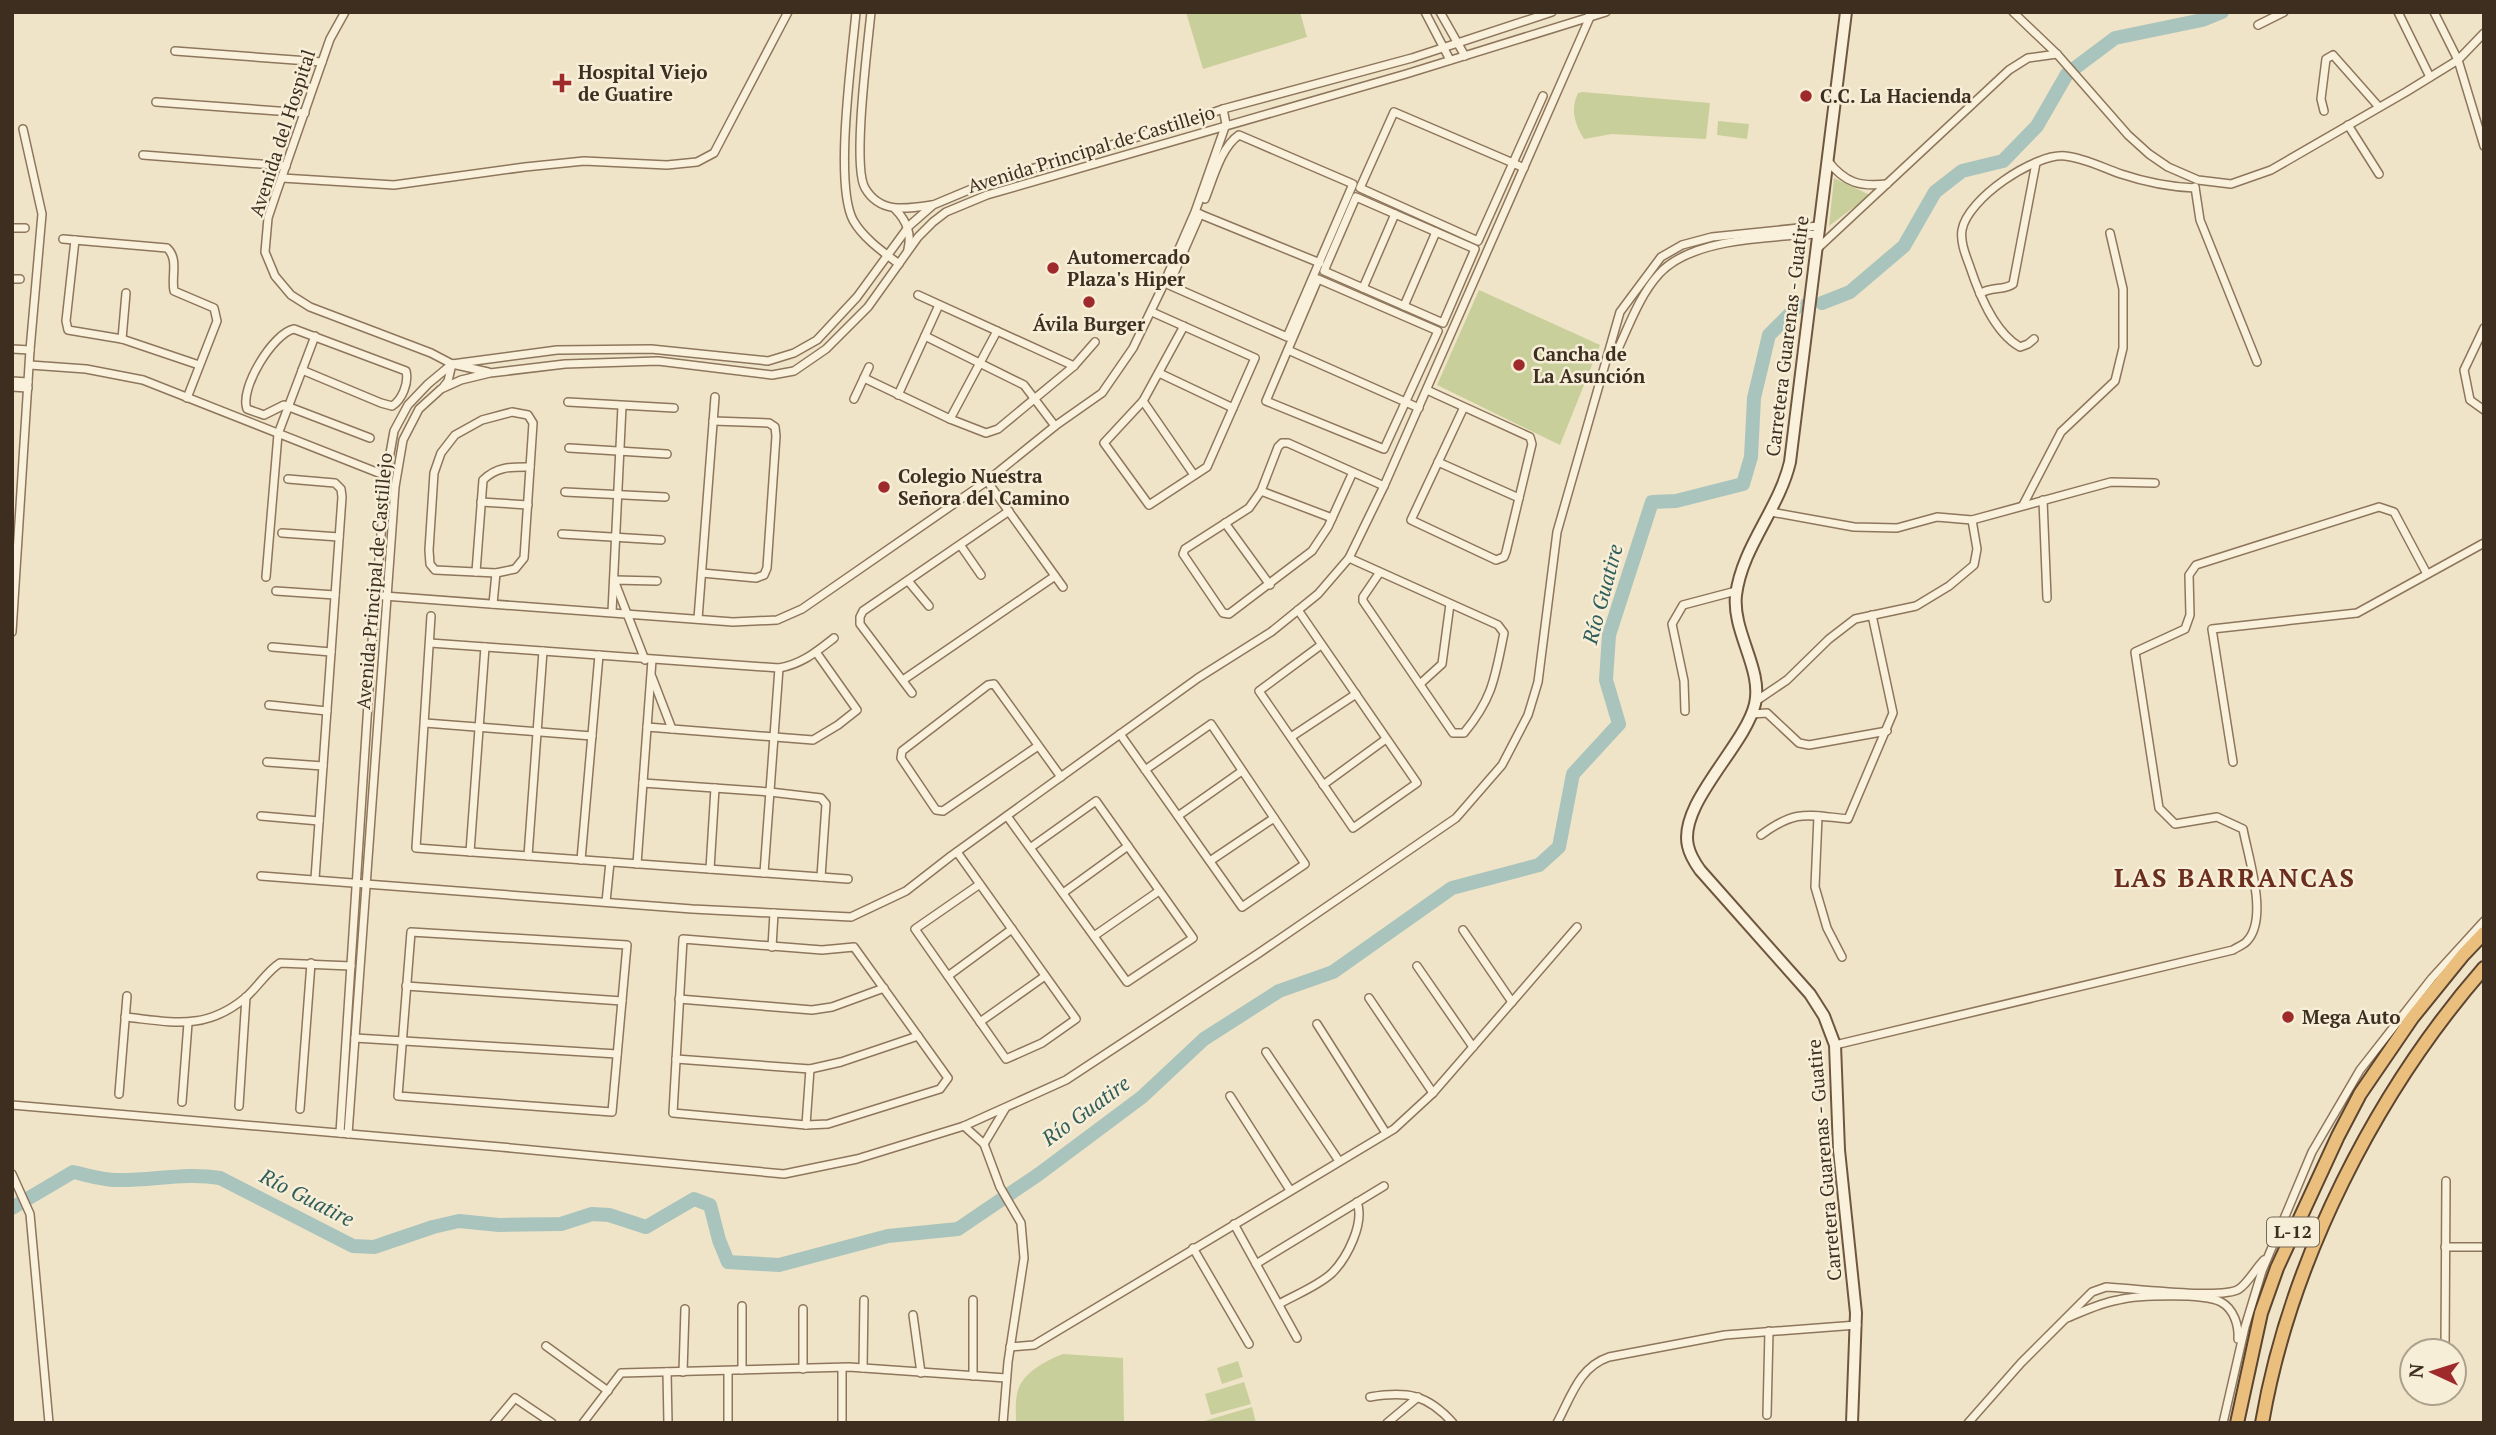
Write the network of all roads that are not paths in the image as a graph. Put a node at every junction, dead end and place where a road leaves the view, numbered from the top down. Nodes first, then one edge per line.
1 (345, 12) edge
2 (788, 12) edge
3 (856, 12) edge
4 (871, 12) edge
5 (1425, 12) edge
6 (1440, 12) edge
7 (1552, 12) edge
8 (1606, 12) edge
9 (1846, 12) edge
10 (2013, 12) edge
11 (2284, 12) edge
12 (2398, 12) edge
13 (2434, 12) edge
14 (1590, 15) edge
15 (2259, 25) dead end
16 (2484, 33) edge
17 (1458, 43) junction
18 (1444, 48) junction
19 (175, 51) dead end
20 (2057, 54) junction
21 (1465, 56) junction
22 (1450, 60) junction
23 (2458, 60) junction
24 (323, 62) junction
25 (2430, 77) junction
26 (1543, 96) dead end
27 (156, 102) dead end
28 (2379, 107) junction
29 (1223, 109) junction
30 (2324, 111) dead end
31 (305, 113) junction
32 (1226, 124) junction
33 (2348, 125) junction
34 (23, 129) dead end
35 (2484, 146) edge
36 (143, 155) dead end
37 (1827, 159) junction
38 (1513, 163) junction
39 (2036, 163) junction
40 (286, 166) junction
41 (1524, 168) junction
42 (2379, 174) dead end
43 (282, 178) junction
44 (2198, 180) junction
45 (1888, 184) junction
46 (2195, 188) junction
47 (1205, 199) dead end
48 (933, 205) junction
49 (895, 209) junction
50 (1197, 213) junction
51 (1395, 214) junction
52 (12, 228) edge
53 (908, 228) junction
54 (25, 229) dead end
55 (1818, 230) junction
56 (1436, 232) junction
57 (2110, 233) dead end
58 (63, 239) dead end
59 (75, 240) junction
60 (907, 253) junction
61 (887, 255) junction
62 (1815, 255) junction
63 (1320, 263) junction
64 (899, 264) junction
65 (1461, 281) junction
66 (1472, 285) junction
67 (1363, 288) junction
68 (1457, 291) junction
69 (126, 293) dead end
70 (1980, 293) junction
71 (918, 295) dead end
72 (1467, 295) junction
73 (939, 305) junction
74 (1404, 306) junction
75 (1152, 312) junction
76 (1184, 326) junction
77 (2484, 328) edge
78 (997, 331) junction
79 (315, 336) junction
80 (925, 336) junction
81 (122, 339) junction
82 (2034, 339) dead end
83 (1095, 342) dead end
84 (12, 349) edge
85 (30, 350) junction
86 (1287, 351) junction
87 (1609, 352) junction
88 (2257, 362) dead end
89 (452, 364) junction
90 (982, 364) junction
91 (30, 365) junction
92 (199, 365) junction
93 (1074, 366) junction
94 (869, 367) dead end
95 (302, 370) junction
96 (490, 373) junction
97 (1159, 373) junction
98 (864, 378) junction
99 (12, 381) edge
100 (28, 385) junction
101 (12, 387) edge
102 (441, 389) junction
103 (1427, 390) junction
104 (898, 396) junction
105 (715, 397) dead end
106 (1034, 397) junction
107 (187, 398) junction
108 (853, 399) dead end
109 (1143, 401) junction
110 (568, 402) dead end
111 (1407, 403) junction
112 (622, 406) junction
113 (289, 407) junction
114 (1464, 407) junction
115 (674, 408) dead end
116 (1233, 408) junction
117 (1419, 408) junction
118 (2484, 410) edge
119 (950, 419) junction
120 (713, 421) junction
121 (1055, 426) junction
122 (278, 434) junction
123 (370, 438) dead end
124 (569, 448) dead end
125 (620, 452) junction
126 (667, 454) dead end
127 (1438, 462) junction
128 (530, 467) junction
129 (1353, 472) junction
130 (1194, 475) junction
131 (386, 476) junction
132 (288, 479) dead end
133 (396, 480) junction
134 (987, 481) junction
135 (2155, 483) dead end
136 (1384, 486) junction
137 (1261, 491) junction
138 (565, 492) dead end
139 (618, 494) junction
140 (665, 497) dead end
141 (1519, 498) junction
142 (2043, 500) junction
143 (481, 502) junction
144 (528, 505) junction
145 (2024, 505) junction
146 (1009, 511) junction
147 (1770, 512) junction
148 (1332, 518) junction
149 (1972, 520) junction
150 (1225, 523) junction
151 (282, 533) dead end
152 (562, 534) dead end
153 (339, 537) junction
154 (616, 538) junction
155 (662, 540) dead end
156 (2484, 542) edge
157 (961, 546) junction
158 (1349, 558) junction
159 (477, 572) junction
160 (1380, 572) junction
161 (496, 573) junction
162 (702, 573) junction
163 (2427, 574) junction
164 (981, 575) dead end
165 (1055, 576) junction
166 (265, 577) dead end
167 (614, 580) junction
168 (657, 582) dead end
169 (909, 582) junction
170 (1270, 585) junction
171 (1063, 587) dead end
172 (276, 591) dead end
173 (1736, 591) junction
174 (335, 595) junction
175 (376, 595) junction
176 (386, 596) junction
177 (2047, 598) dead end
178 (493, 604) junction
179 (1450, 604) junction
180 (929, 606) dead end
181 (1298, 610) junction
182 (612, 612) junction
183 (627, 613) junction
184 (1872, 615) junction
185 (431, 616) dead end
186 (698, 619) junction
187 (12, 632) edge
188 (834, 638) dead end
189 (430, 643) junction
190 (1321, 645) junction
191 (272, 647) dead end
192 (485, 647) junction
193 (543, 651) junction
194 (331, 652) junction
195 (816, 652) junction
196 (599, 654) junction
197 (648, 659) junction
198 (779, 668) junction
199 (650, 674) junction
200 (903, 680) junction
201 (1420, 684) junction
202 (912, 692) dead end
203 (1356, 694) junction
204 (1756, 701) junction
205 (269, 705) dead end
206 (327, 711) junction
207 (1685, 711) dead end
208 (1752, 713) junction
209 (425, 723) junction
210 (480, 727) junction
211 (647, 727) junction
212 (673, 729) junction
213 (1886, 731) junction
214 (539, 732) junction
215 (1120, 734) junction
216 (592, 736) junction
217 (774, 737) junction
218 (1291, 737) junction
219 (1386, 739) junction
220 (1038, 746) junction
221 (267, 762) dead end
222 (2232, 762) dead end
223 (323, 766) junction
224 (1145, 770) junction
225 (1242, 771) junction
226 (1061, 777) junction
227 (643, 783) junction
228 (1323, 785) junction
229 (715, 788) junction
230 (770, 792) junction
231 (261, 816) dead end
232 (1007, 816) junction
233 (1178, 816) junction
234 (1818, 816) junction
235 (1273, 818) junction
236 (319, 821) junction
237 (1761, 835) dead end
238 (1128, 846) junction
239 (1030, 848) junction
240 (470, 852) junction
241 (957, 852) junction
242 (528, 856) junction
243 (581, 860) junction
244 (1210, 861) junction
245 (610, 862) junction
246 (637, 864) junction
247 (710, 869) junction
248 (764, 873) junction
249 (261, 876) dead end
250 (821, 877) junction
251 (315, 879) junction
252 (848, 879) dead end
253 (361, 883) junction
254 (980, 884) junction
255 (1159, 891) junction
256 (1063, 893) junction
257 (606, 902) junction
258 (774, 913) junction
259 (2484, 921) edge
260 (1577, 927) dead end
261 (1012, 929) junction
262 (1463, 930) dead end
263 (2484, 933) edge
264 (1094, 936) junction
265 (772, 947) junction
266 (1842, 957) dead end
267 (312, 963) junction
268 (351, 965) junction
269 (1417, 966) dead end
270 (2484, 968) edge
271 (948, 976) junction
272 (1045, 976) junction
273 (406, 986) junction
274 (884, 988) junction
275 (127, 996) dead end
276 (246, 997) junction
277 (1368, 998) dead end
278 (679, 999) junction
279 (622, 1001) junction
280 (1512, 1002) junction
281 (125, 1017) junction
282 (980, 1022) junction
283 (188, 1023) junction
284 (1317, 1024) dead end
285 (918, 1036) junction
286 (355, 1038) junction
287 (402, 1041) junction
288 (1835, 1045) junction
289 (1473, 1047) junction
290 (1266, 1052) dead end
291 (617, 1054) junction
292 (676, 1059) junction
293 (810, 1069) junction
294 (1433, 1093) junction
295 (119, 1094) dead end
296 (1230, 1096) dead end
297 (182, 1102) dead end
298 (12, 1105) edge
299 (239, 1106) dead end
300 (1006, 1107) junction
301 (300, 1109) dead end
302 (806, 1125) junction
303 (964, 1126) junction
304 (344, 1133) junction
305 (1386, 1133) junction
306 (984, 1144) junction
307 (1339, 1161) junction
308 (12, 1174) edge
309 (2446, 1181) dead end
310 (1384, 1186) dead end
311 (1290, 1191) junction
312 (1357, 1202) junction
313 (1234, 1224) junction
314 (2445, 1247) junction
315 (2484, 1247) edge
316 (1193, 1248) junction
317 (2269, 1254) junction
318 (1256, 1264) junction
319 (864, 1300) dead end
320 (973, 1300) dead end
321 (1279, 1304) junction
322 (742, 1306) dead end
323 (803, 1309) dead end
324 (684, 1310) dead end
325 (913, 1315) dead end
326 (2063, 1320) junction
327 (1857, 1325) junction
328 (1769, 1331) junction
329 (2445, 1337) edge
330 (1297, 1338) dead end
331 (1250, 1344) dead end
332 (545, 1346) dead end
333 (1010, 1347) junction
334 (2238, 1356) junction
335 (842, 1368) junction
336 (863, 1368) junction
337 (803, 1369) junction
338 (743, 1370) junction
339 (728, 1371) junction
340 (667, 1372) junction
341 (683, 1372) junction
342 (921, 1373) junction
343 (973, 1376) junction
344 (1006, 1378) junction
345 (608, 1391) junction
346 (1370, 1397) dead end
347 (1418, 1397) junction
348 (1768, 1415) dead end
349 (1390, 1421) edge
350 (50, 1423) edge
351 (494, 1423) edge
352 (552, 1423) edge
353 (583, 1423) edge
354 (668, 1423) edge
355 (728, 1423) edge
356 (842, 1423) edge
357 (1003, 1423) edge
358 (1453, 1423) edge
359 (1557, 1423) edge
360 (1852, 1423) edge
361 (1968, 1423) edge
362 (2223, 1423) edge
363 (2237, 1423) edge
364 (2262, 1423) edge

1 - 24 street, Avenida del Hospital
2 - 43 street
3 - 61 street
4 - 49 street
5 - 18 street
6 - 17 street
7 - 17 street, Avenida Principal de Castillejo
8 - 14 street, Avenida Principal de Castillejo
9 - 37 main road, Carretera Guarenas - Guatire
10 - 20 street
11 - 15 street
12 - 25 street
13 - 23 street
14 - 21 street, Avenida Principal de Castillejo
14 - 41 street
16 - 23 street
17 - 18 street, Avenida Principal de Castillejo
17 - 21 street
18 - 22 street
18 - 29 street, Avenida Principal de Castillejo
19 - 24 street
20 - 44 street
20 - 45 street
21 - 22 street, Avenida Principal de Castillejo
22 - 32 street, Avenida Principal de Castillejo
23 - 25 street
23 - 35 street
24 - 31 street, Avenida del Hospital
25 - 28 street
26 - 38 street
27 - 31 street
28 - 30 street
28 - 33 street
29 - 32 street
29 - 48 street, Avenida Principal de Castillejo
31 - 40 street, Avenida del Hospital
32 - 50 street
32 - 60 street, Avenida Principal de Castillejo
33 - 42 street
33 - 44 street
34 - 85 street
36 - 40 street
37 - 45 street
37 - 55 main road, Carretera Guarenas - Guatire
38 - 38 street
38 - 41 street
39 - 46 street
39 - 70 street
39 - 70 street
40 - 43 street, Avenida del Hospital
41 - 66 street
43 - 89 street, Avenida del Hospital
44 - 46 street
45 - 62 street
46 - 88 street
47 - 63 street
48 - 49 street
48 - 53 street, Avenida Principal de Castillejo
49 - 53 street
50 - 63 street
50 - 63 street
50 - 75 street
51 - 56 street
51 - 67 street
51 - 67 street
52 - 54 street
53 - 60 street
53 - 61 street, Avenida Principal de Castillejo
55 - 62 main road, Carretera Guarenas - Guatire
55 - 87 street
55 - 87 street
56 - 65 street
56 - 74 street
57 - 145 street
58 - 59 street
59 - 81 street
59 - 92 street
60 - 64 street, Avenida Principal de Castillejo
61 - 64 street
61 - 89 street, Avenida Principal de Castillejo
62 - 147 main road, Carretera Guarenas - Guatire
64 - 96 street, Avenida Principal de Castillejo
65 - 66 street
65 - 68 street
66 - 72 street
67 - 74 street
68 - 72 street
68 - 74 street
69 - 81 street
70 - 82 street
71 - 73 street
72 - 103 street
73 - 78 street
73 - 80 street
75 - 76 street
75 - 121 street
76 - 97 street
76 - 116 street
77 - 118 street
78 - 90 street
78 - 93 street
79 - 95 street
79 - 95 street
79 - 113 street
80 - 90 street
80 - 104 street
81 - 92 street
83 - 93 street
84 - 85 street
85 - 91 street
86 - 111 street
86 - 111 street
86 - 111 street
87 - 300 street
89 - 96 street, Avenida del Hospital
89 - 102 street
89 - 131 street, Avenida Principal de Castillejo
90 - 106 street
90 - 119 street
91 - 100 street
91 - 107 street
92 - 107 street
93 - 106 street
94 - 98 street
95 - 113 street
96 - 102 street, Avenida Principal de Castillejo
97 - 109 street
97 - 116 street
98 - 104 street
98 - 108 street
99 - 100 street
100 - 101 street
100 - 187 street
102 - 133 street, Avenida Principal de Castillejo
103 - 114 street
103 - 117 street
104 - 119 street
105 - 120 street
106 - 119 street
106 - 121 street
107 - 122 street
109 - 130 street
109 - 130 street
110 - 112 street
111 - 117 street
112 - 115 street
112 - 125 street
113 - 122 street
113 - 123 street
114 - 127 street
114 - 141 street
116 - 130 street
117 - 136 street
120 - 162 street
120 - 162 street
121 - 134 street
122 - 131 street
122 - 166 street
124 - 125 street
125 - 126 street
125 - 139 street
127 - 141 street
127 - 141 street
128 - 143 street
128 - 144 street
128 - 159 street
129 - 136 street
129 - 137 street
129 - 148 street
131 - 133 street
131 - 175 street, Avenida Principal de Castillejo
132 - 153 street
133 - 176 street, Avenida Principal de Castillejo
134 - 146 street
134 - 186 street
135 - 142 street
136 - 158 street
137 - 148 street
137 - 150 street
138 - 139 street
139 - 140 street
139 - 154 street
142 - 145 street
142 - 177 street
143 - 144 street
143 - 159 street
144 - 161 street
145 - 149 street
146 - 157 street
146 - 165 street
147 - 149 street
147 - 173 main road, Carretera Guarenas - Guatire
148 - 170 street
149 - 184 street
150 - 170 street
150 - 170 street
151 - 153 street
152 - 154 street
153 - 174 street
154 - 155 street
154 - 167 street
156 - 163 street
157 - 164 street
157 - 169 street
158 - 160 street
158 - 181 street
159 - 161 street
160 - 179 street
160 - 201 street
161 - 178 street
162 - 186 street
163 - 222 street
163 - 288 street
165 - 171 street
165 - 200 street
167 - 168 street
167 - 182 street
167 - 183 street
169 - 180 street
169 - 200 street
172 - 174 street
173 - 204 main road, Carretera Guarenas - Guatire
173 - 207 street
174 - 194 street
175 - 176 street
175 - 253 street, Avenida Principal de Castillejo
176 - 178 street
176 - 253 street, Avenida Principal de Castillejo
178 - 182 street
179 - 201 street
179 - 201 street
181 - 190 street
181 - 215 street
182 - 183 street
183 - 186 street
183 - 197 street
184 - 204 street
184 - 213 street
185 - 189 street
188 - 195 street
189 - 192 street
189 - 209 street
190 - 203 street
190 - 218 street
191 - 194 street
192 - 193 street
192 - 210 street
193 - 196 street
193 - 214 street
194 - 206 street
195 - 198 street
195 - 217 street
196 - 197 street
196 - 216 street
197 - 198 street
197 - 199 street
198 - 217 street
199 - 211 street
199 - 212 street
200 - 202 street
203 - 218 street
203 - 219 street
204 - 208 main road, Carretera Guarenas - Guatire
205 - 206 street
206 - 223 street
208 - 213 street
208 - 288 main road, Carretera Guarenas - Guatire
209 - 210 street
209 - 240 street
210 - 214 street
210 - 240 street
211 - 212 street
211 - 227 street
212 - 217 street
213 - 234 street
214 - 216 street
214 - 242 street
215 - 224 street
215 - 226 street
216 - 243 street
217 - 230 street
218 - 228 street
219 - 228 street
219 - 228 street
220 - 220 street
220 - 226 street
221 - 223 street
223 - 236 street
224 - 225 street
224 - 233 street
225 - 233 street
225 - 235 street
226 - 232 street
227 - 229 street
227 - 246 street
229 - 230 street
229 - 247 street
230 - 248 street
230 - 250 street
231 - 236 street
232 - 239 street
232 - 241 street
233 - 244 street
234 - 237 street
234 - 266 street
235 - 244 street
235 - 244 street
236 - 251 street
238 - 239 street
238 - 255 street
238 - 256 street
239 - 256 street
240 - 242 street
241 - 254 street
241 - 258 street
242 - 243 street
243 - 245 street
245 - 246 street
245 - 257 street
246 - 247 street
247 - 248 street
248 - 250 street
249 - 251 street
250 - 252 street
251 - 253 street
253 - 257 street
253 - 268 street, Avenida Principal de Castillejo
253 - 286 street, Avenida Principal de Castillejo
254 - 261 street
254 - 271 street
255 - 264 street
255 - 264 street
256 - 264 street
257 - 258 street
258 - 265 street
259 - 317 street, L-12
260 - 280 street
261 - 271 street
261 - 272 street
262 - 280 street
263 - 363 highway, L-12
265 - 274 street
265 - 278 street
267 - 268 street
267 - 276 street
267 - 301 street
268 - 304 street, Avenida Principal de Castillejo
269 - 289 street
270 - 364 highway, L-12
271 - 282 street
272 - 282 street
272 - 282 street
273 - 279 street
273 - 279 street
273 - 287 street
274 - 278 street
274 - 285 street
275 - 281 street
276 - 283 street
276 - 299 street
277 - 294 street
278 - 292 street
279 - 291 street
280 - 289 street
281 - 283 street
281 - 295 street
283 - 297 street
284 - 305 street
285 - 293 street
285 - 302 street
286 - 287 street
286 - 304 street, Avenida Principal de Castillejo
287 - 291 street
287 - 291 street
288 - 327 main road, Carretera Guarenas - Guatire
289 - 294 street
290 - 307 street
292 - 293 street
292 - 302 street
293 - 302 street
294 - 305 street
296 - 311 street
298 - 304 street
300 - 303 street
300 - 306 street
303 - 304 street
303 - 306 street
305 - 307 street
306 - 333 street
307 - 311 street
308 - 350 street
309 - 314 street
310 - 312 street
311 - 313 street
312 - 318 street
312 - 321 street
313 - 316 street
313 - 318 street
314 - 315 street
314 - 329 street
316 - 331 street
316 - 333 street
317 - 326 street
317 - 334 street, L-12
318 - 321 street
319 - 336 street
320 - 343 street
321 - 330 street
322 - 338 street
323 - 337 street
324 - 341 street
325 - 342 street
326 - 334 street
326 - 361 street
327 - 328 street
327 - 360 main road, Carretera Guarenas - Guatire
328 - 348 street
328 - 359 street
332 - 345 street
333 - 344 street
334 - 362 street, L-12
335 - 336 street
335 - 337 street
335 - 356 street
336 - 342 street
337 - 338 street
338 - 339 street
339 - 341 street
339 - 355 street
340 - 341 street
340 - 345 street
340 - 354 street
342 - 343 street
343 - 344 street
344 - 357 street
345 - 353 street
346 - 347 street
347 - 349 street
347 - 358 street
351 - 352 street

